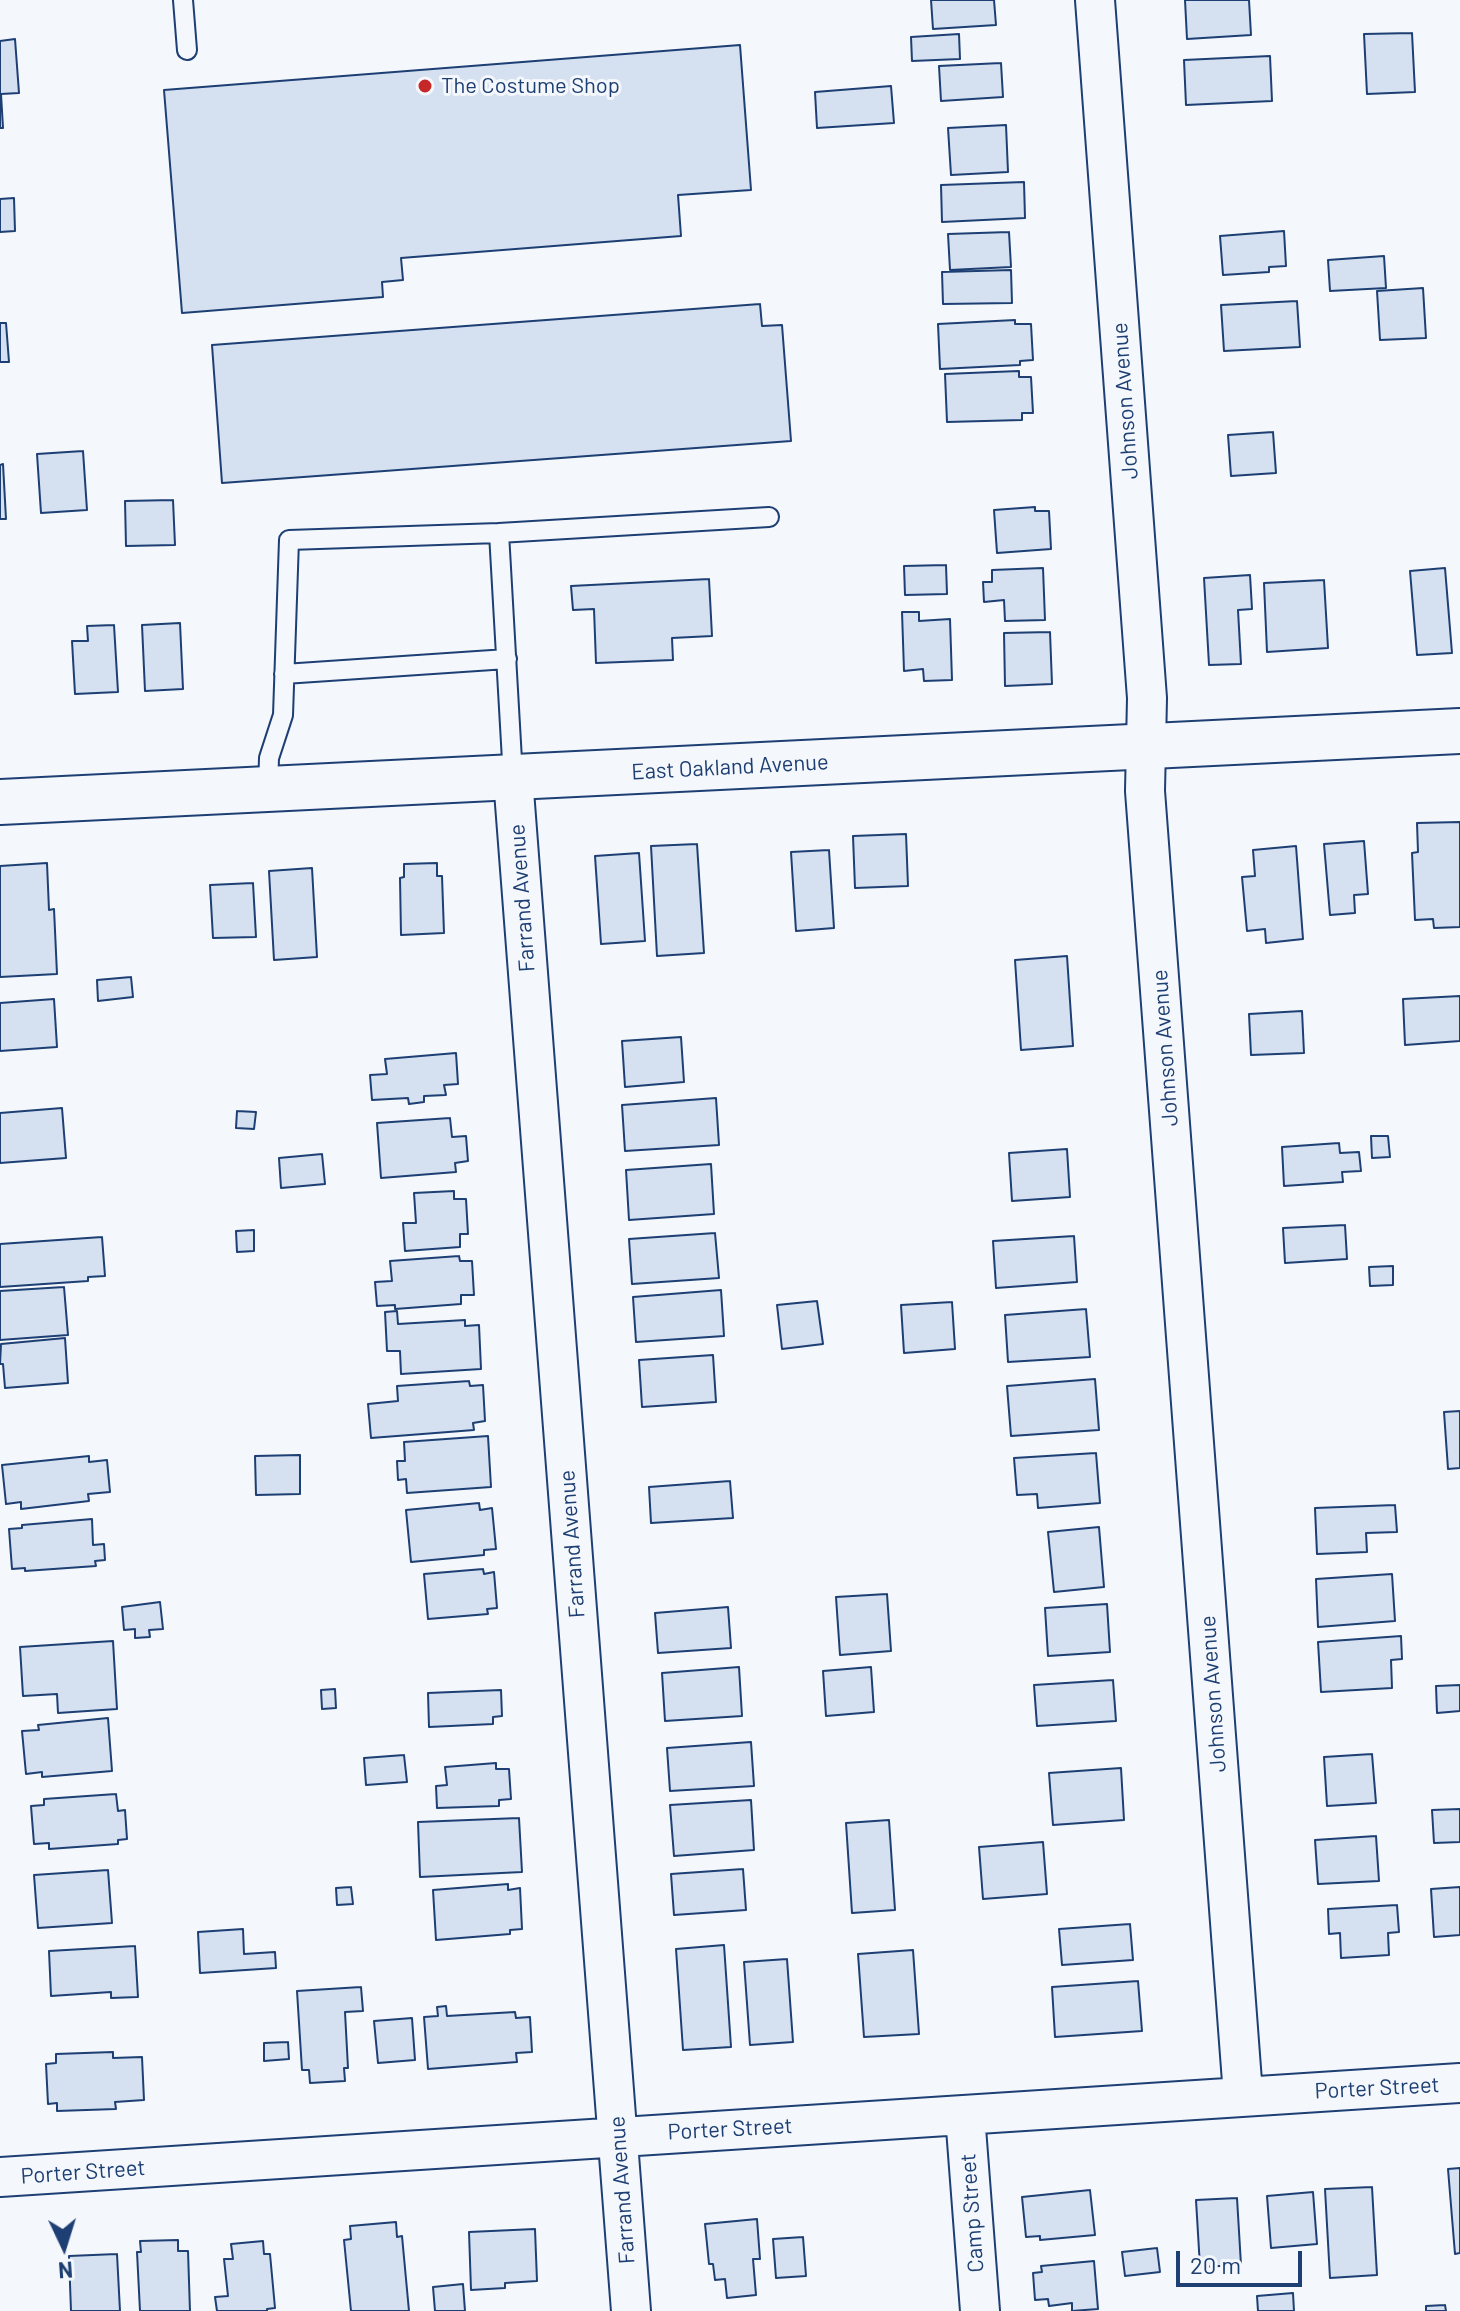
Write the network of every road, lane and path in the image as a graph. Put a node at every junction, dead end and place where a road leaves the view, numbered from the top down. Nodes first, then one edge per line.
1 (183, 0) edge
2 (1095, 0) edge
3 (187, 50) dead end
4 (769, 517) dead end
5 (499, 533) junction
6 (507, 659) junction
7 (284, 674) junction
8 (1460, 731) edge
9 (1145, 746) junction
10 (513, 778) junction
11 (268, 789) junction
12 (0, 802) edge
13 (1460, 2083) edge
14 (1243, 2095) junction
15 (965, 2115) junction
16 (618, 2136) junction
17 (0, 2177) edge
18 (631, 2311) edge
19 (980, 2311) edge

1 - 3 lane
2 - 9 street, Johnson Avenue
4 - 5 lane
5 - 6 lane
5 - 7 lane
6 - 7 lane
6 - 10 lane
7 - 11 lane
8 - 9 main road, East Oakland Avenue
9 - 10 main road, East Oakland Avenue
9 - 14 street, Johnson Avenue
10 - 11 main road, East Oakland Avenue
10 - 16 street, Farrand Avenue
11 - 12 main road, East Oakland Avenue
13 - 14 street, Porter Street
14 - 15 street, Porter Street
15 - 16 street, Porter Street
15 - 19 street, Camp Street
16 - 17 street, Porter Street
16 - 18 street, Farrand Avenue

